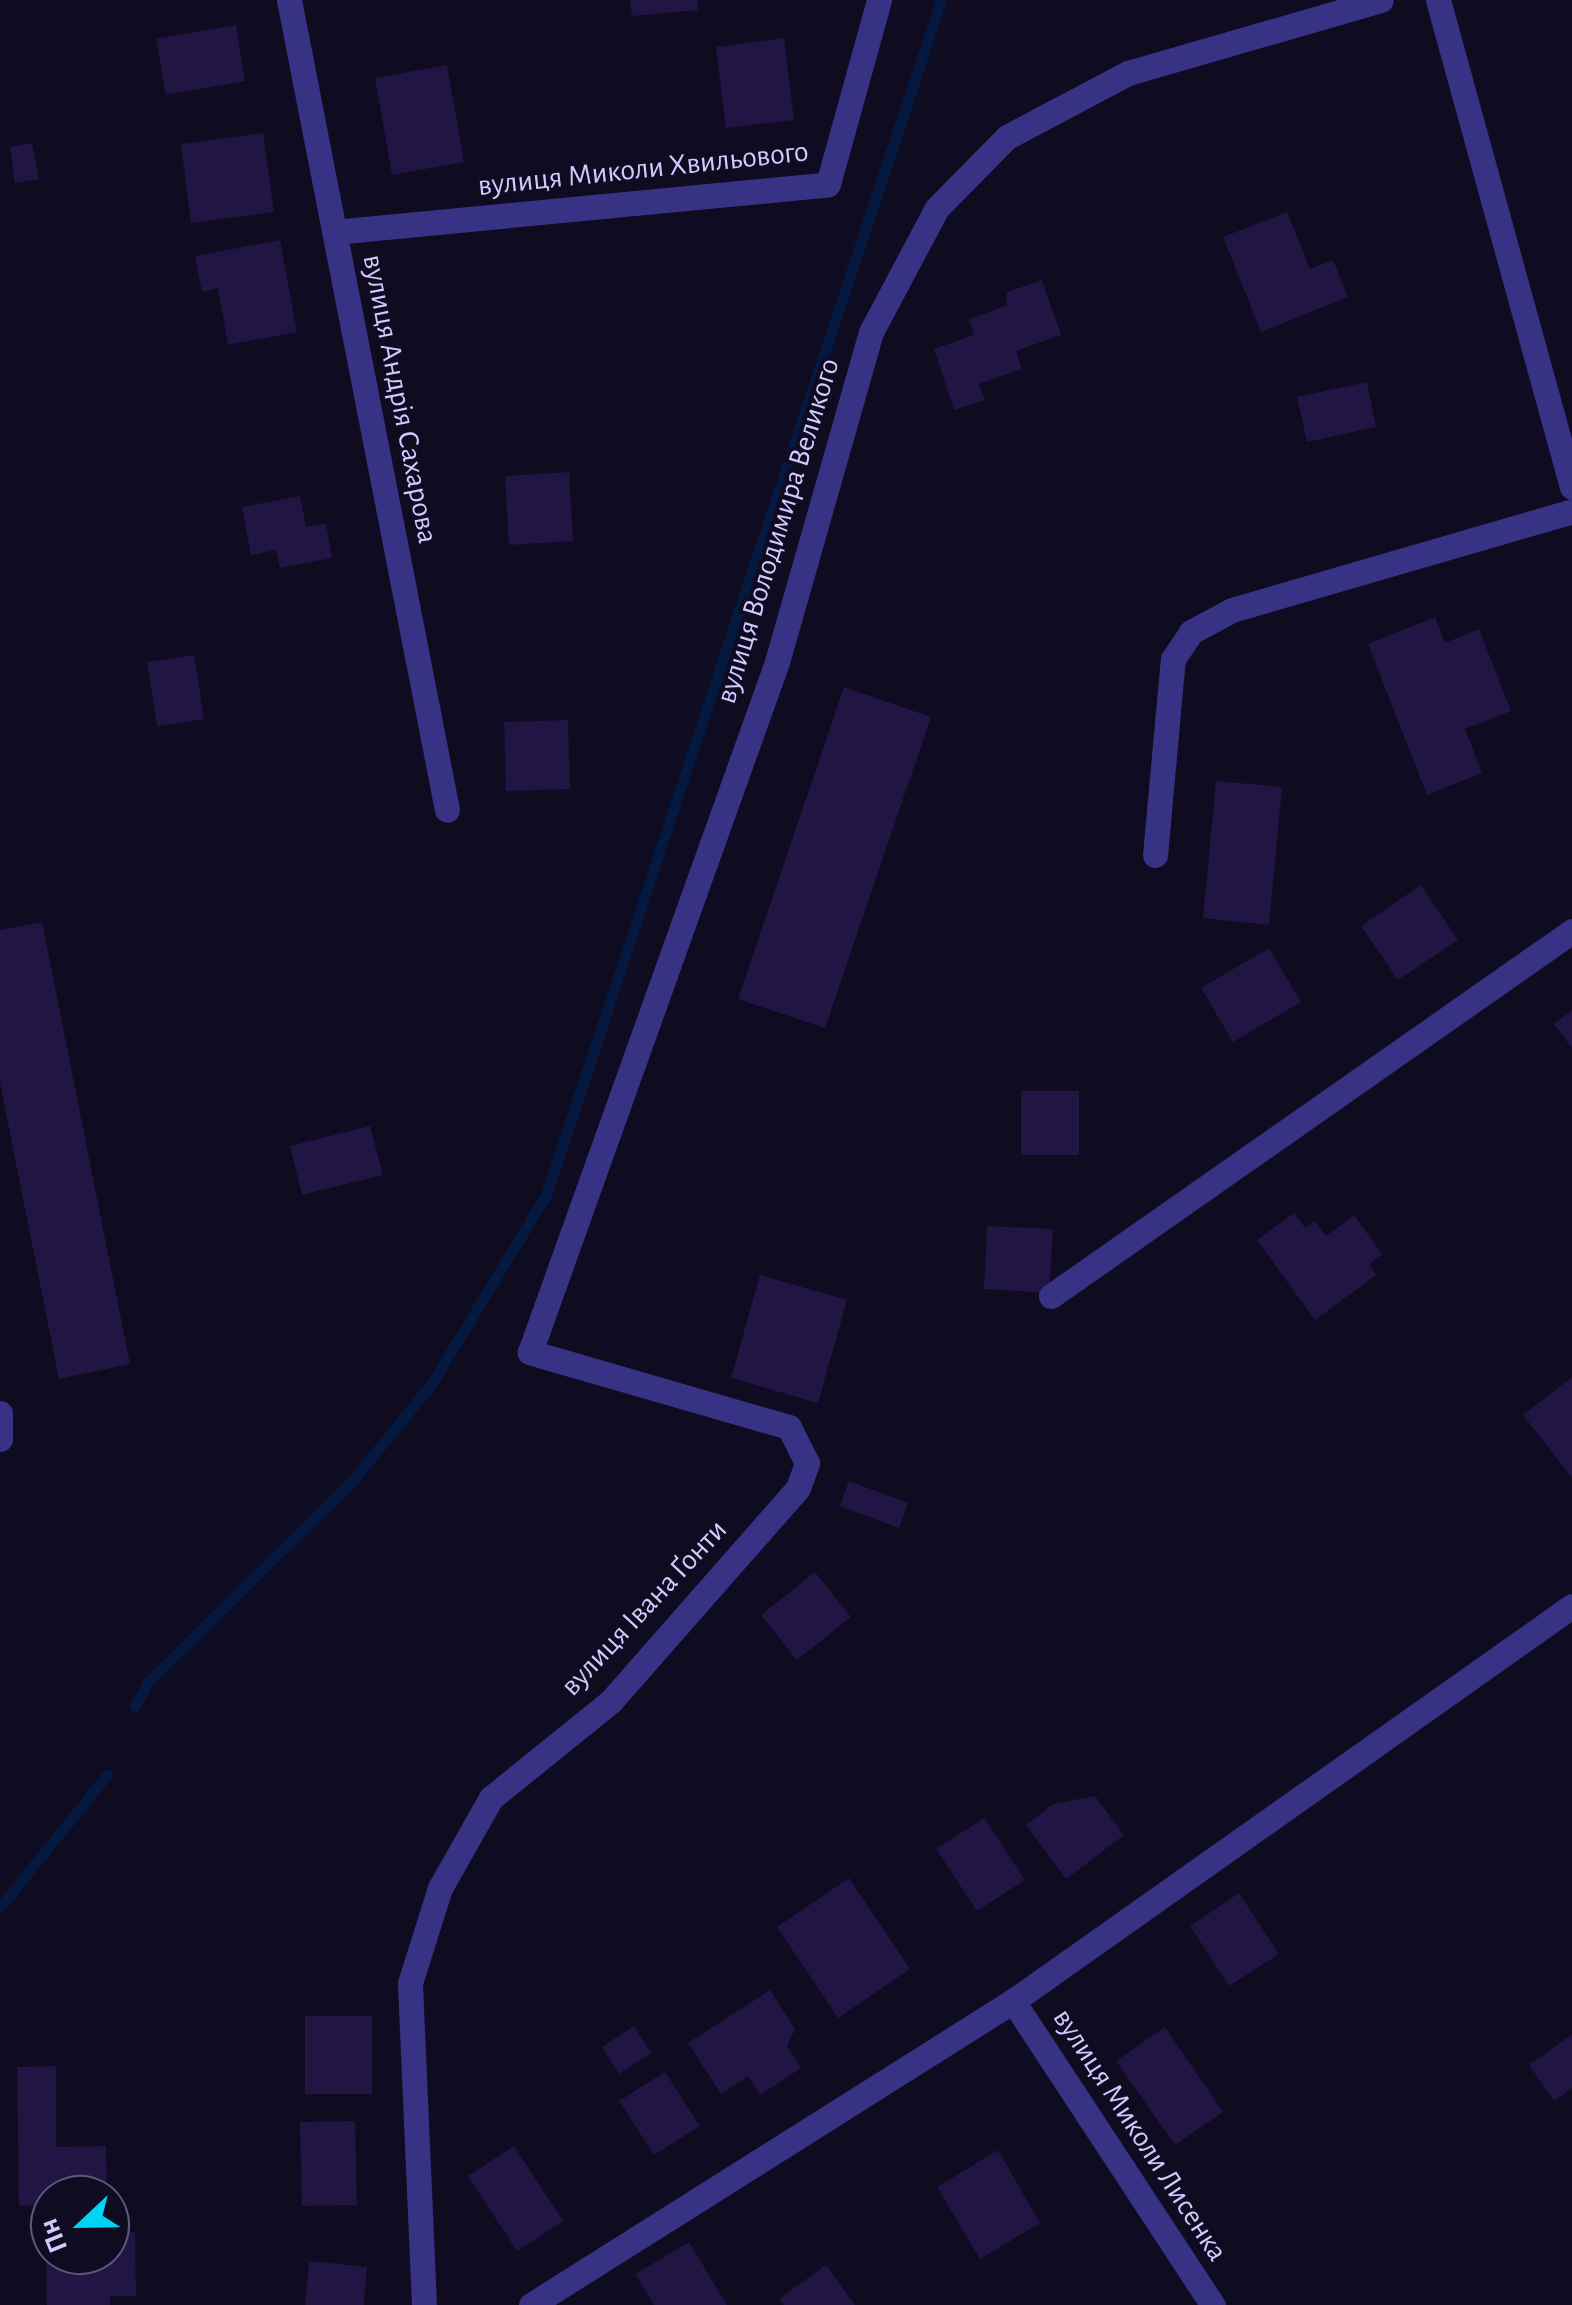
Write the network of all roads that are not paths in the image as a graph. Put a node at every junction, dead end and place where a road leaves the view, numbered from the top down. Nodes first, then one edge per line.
1 (289, 0) edge
2 (879, 0) edge
3 (1381, 0) edge
4 (1438, 0) edge
5 (334, 232) junction
6 (1572, 487) edge
7 (1572, 511) edge
8 (447, 810) dead end
9 (1155, 856) dead end
10 (1572, 931) edge
11 (1051, 1296) dead end
12 (530, 1352) joint
13 (0, 1413) edge
14 (0, 1439) edge
15 (1572, 1606) edge
16 (1014, 2001) junction
17 (424, 2305) edge
18 (531, 2305) edge
19 (1213, 2305) edge

1 - 5 street, вулиця Андрія Сахарова
2 - 5 street, вулиця Миколи Хвильового
3 - 12 street, вулиця Володимира Великого
4 - 6 street
5 - 8 street, вулиця Андрія Сахарова
7 - 9 street
10 - 11 street
12 - 17 street, вулиця Івана Ґонти
13 - 14 street
15 - 16 street
16 - 18 street
16 - 19 street, вулиця Миколи Лисенка

